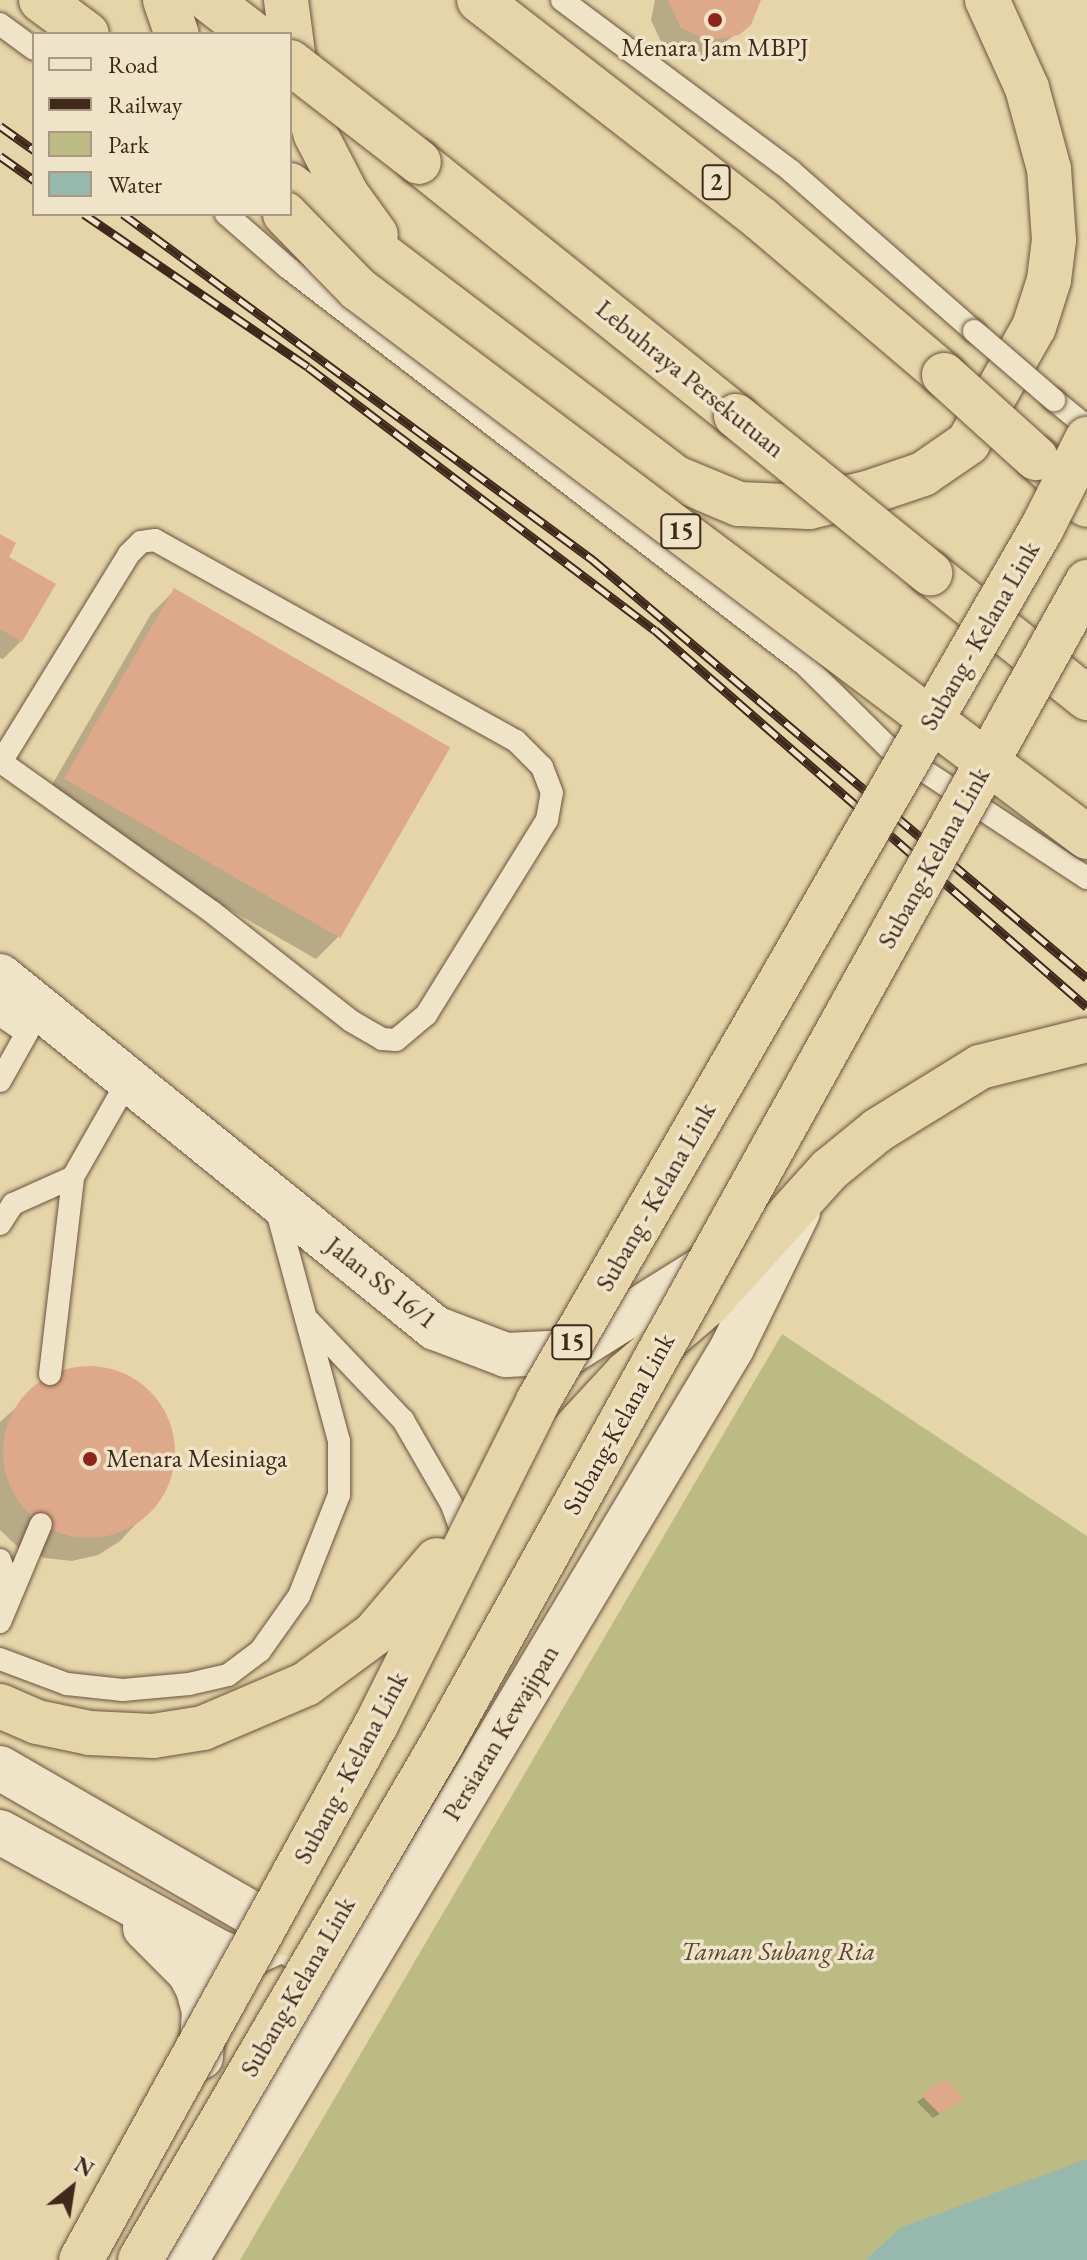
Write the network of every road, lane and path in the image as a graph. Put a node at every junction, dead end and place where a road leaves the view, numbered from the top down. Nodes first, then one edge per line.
1 (41, 0) edge
2 (165, 0) edge
3 (286, 0) edge
4 (479, 0) edge
5 (562, 0) edge
6 (987, 0) edge
7 (212, 2) edge
8 (0, 24) edge
9 (84, 32) edge
10 (176, 32) edge
11 (250, 32) edge
12 (290, 32) edge
13 (292, 45) edge
14 (32, 48) edge
15 (292, 64) edge
16 (292, 186) edge
17 (228, 216) edge
18 (287, 216) edge
19 (467, 316) junction
20 (577, 402) junction
21 (488, 418) junction
22 (1087, 427) edge
23 (1087, 439) edge
24 (1087, 505) edge
25 (1087, 582) edge
26 (1087, 698) edge
27 (0, 762) edge
28 (1087, 837) edge
29 (1087, 878) edge
30 (0, 976) edge
31 (23, 1019) edge
32 (1087, 1040) edge
33 (129, 1079) junction
34 (0, 1081) edge
35 (73, 1177) junction
36 (272, 1195) junction
37 (804, 1199) junction
38 (0, 1224) edge
39 (306, 1318) junction
40 (50, 1374) dead end
41 (538, 1401) junction
42 (41, 1524) dead end
43 (0, 1560) edge
44 (11, 1592) junction
45 (462, 1617) junction
46 (0, 1622) edge
47 (0, 1659) edge
48 (0, 1706) edge
49 (0, 1768) edge
50 (0, 1832) edge
51 (109, 1892) junction
52 (287, 1934) junction
53 (200, 2076) junction
54 (293, 2079) junction
55 (81, 2260) edge
56 (89, 2260) edge
57 (140, 2260) edge
58 (186, 2260) edge

1 - 9 main road
2 - 10 main road
3 - 12 main road
4 - 24 main road, 2, bridge
5 - 22 lane, bridge
6 - 20 main road
7 - 11 main road
8 - 14 lane
13 - 19 main road
15 - 26 main road, Lebuhraya Persekutuan, bridge
16 - 19 main road
17 - 21 lane
18 - 28 main road, 15, bridge
19 - 20 main road
20 - 21 lane
21 - 29 lane
23 - 41 main road, Subang - Kelana Link / 15, bridge
25 - 57 main road, Subang-Kelana Link, bridge
27 - 27 lane
30 - 31 main road, Jalan SS 16/1
31 - 33 main road, Jalan SS 16/1
31 - 34 lane
32 - 37 main road
33 - 35 lane
33 - 36 main road, Jalan SS 16/1
35 - 38 lane
35 - 40 lane
36 - 37 main road, Jalan SS 16/1
36 - 39 lane
37 - 45 main road
37 - 54 main road, Persiaran Kewajipan
39 - 45 lane
39 - 47 lane
41 - 48 main road, bridge
41 - 55 main road, Subang - Kelana Link / 15, bridge
42 - 44 lane
43 - 44 lane
44 - 46 lane
45 - 52 main road
49 - 52 main road
50 - 51 main road
51 - 52 main road
51 - 53 main road
52 - 53 main road
52 - 54 main road
53 - 56 main road
54 - 58 main road, Persiaran Kewajipan

